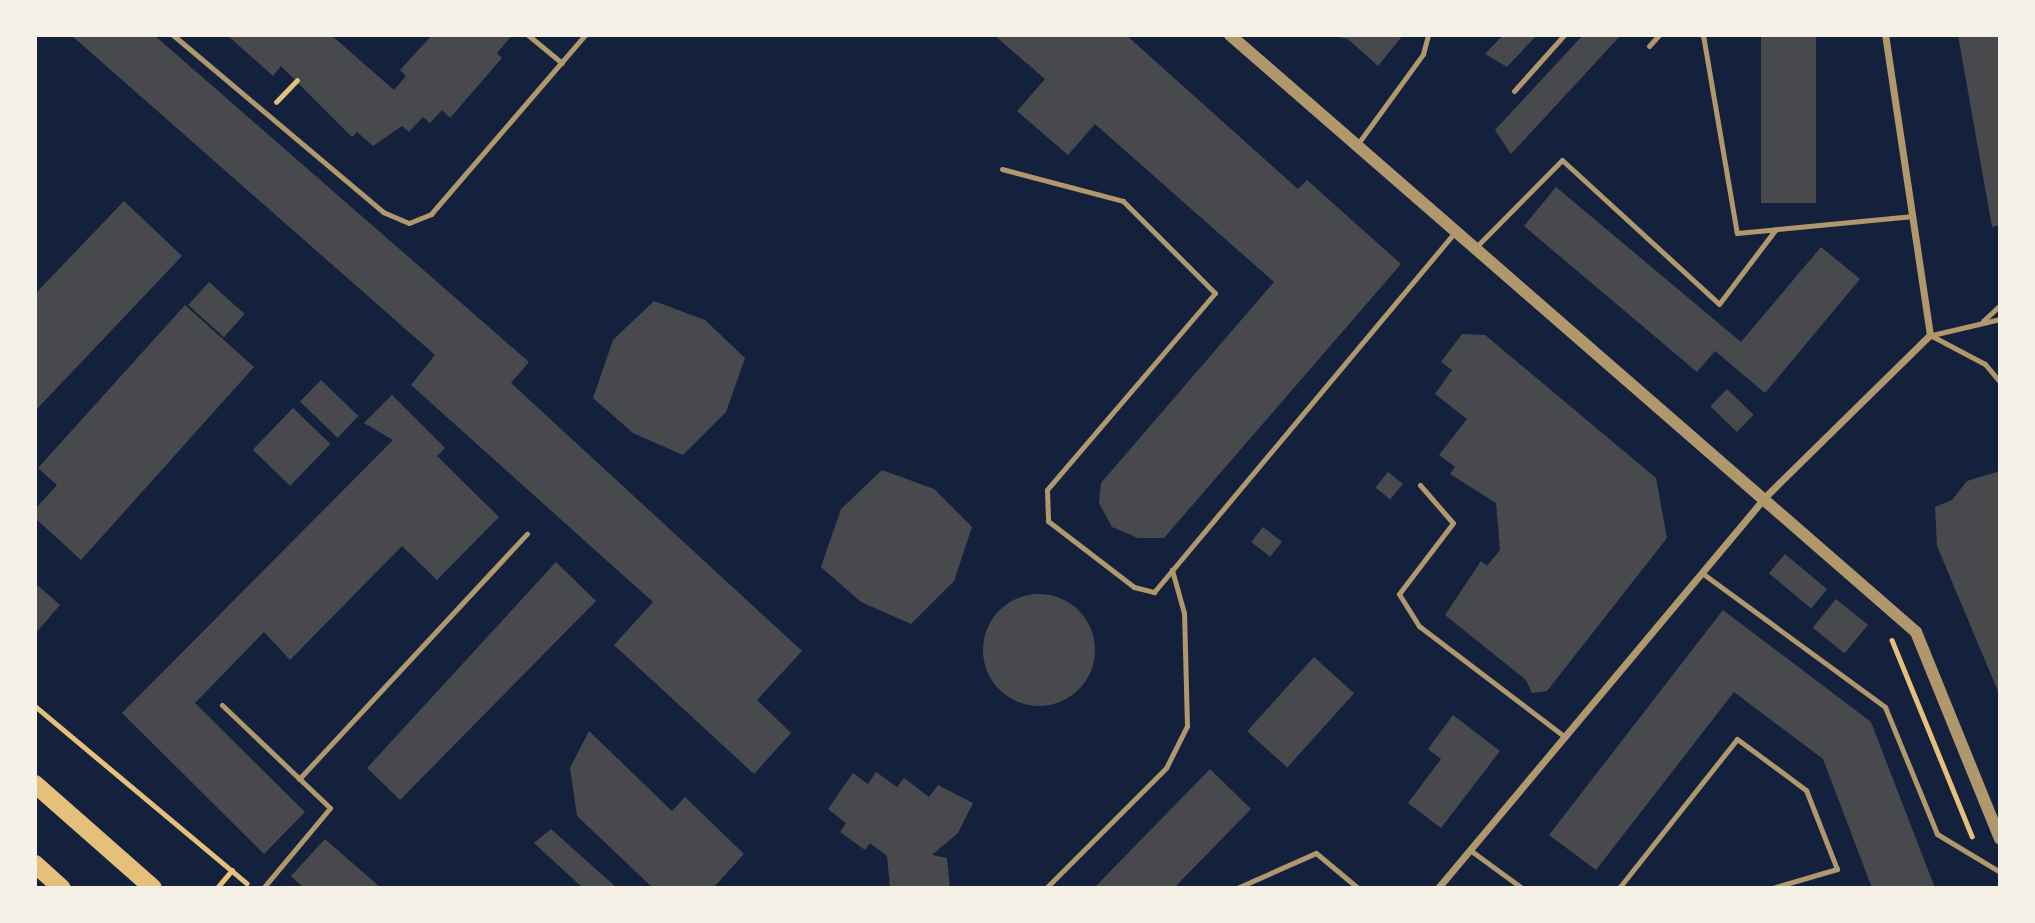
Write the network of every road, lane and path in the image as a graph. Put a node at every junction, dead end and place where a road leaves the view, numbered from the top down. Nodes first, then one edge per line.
1 (173, 35) edge
2 (528, 35) edge
3 (585, 35) edge
4 (1230, 35) edge
5 (1428, 35) edge
6 (1564, 35) edge
7 (1659, 35) edge
8 (1703, 35) edge
9 (1885, 35) edge
10 (1649, 46) dead end
11 (562, 64) junction
12 (297, 80) dead end
13 (1514, 90) dead end
14 (266, 113) junction
15 (1357, 145) junction
16 (1002, 169) dead end
17 (1913, 216) junction
18 (1776, 229) junction
19 (1456, 230) junction
20 (1476, 247) junction
21 (2000, 305) edge
22 (2000, 319) edge
23 (1981, 324) junction
24 (1930, 335) junction
25 (2000, 382) edge
26 (1420, 485) dead end
27 (1766, 496) junction
28 (527, 534) dead end
29 (1172, 570) junction
30 (1702, 573) junction
31 (1891, 636) dead end
32 (222, 705) dead end
33 (35, 706) edge
34 (1565, 737) junction
35 (299, 779) junction
36 (35, 784) edge
37 (2000, 839) edge
38 (1470, 850) junction
39 (1983, 861) junction
40 (35, 864) edge
41 (232, 870) junction
42 (2000, 872) edge
43 (62, 888) edge
44 (153, 888) edge
45 (217, 888) edge
46 (253, 888) edge
47 (263, 888) edge
48 (1046, 888) edge
49 (1237, 888) edge
50 (1358, 888) edge
51 (1438, 888) edge
52 (1522, 888) edge
53 (1619, 888) edge
54 (1773, 888) edge

1 - 14 lane
2 - 11 lane
3 - 11 lane
4 - 15 street
5 - 15 lane
6 - 13 lane
7 - 10 lane
8 - 18 lane
9 - 17 street
11 - 14 lane
12 - 14 path
15 - 19 street
16 - 29 lane
17 - 18 lane
17 - 24 street
18 - 20 lane
19 - 20 street
19 - 29 lane
20 - 27 street
21 - 23 lane
22 - 23 lane
23 - 24 lane
24 - 25 lane
24 - 27 street
26 - 34 lane
27 - 30 street
27 - 37 street
28 - 35 lane
29 - 48 lane
30 - 34 street
30 - 39 lane
31 - 39 path
32 - 35 lane
33 - 41 path
34 - 38 street
35 - 47 lane
36 - 44 main road
38 - 51 street
38 - 52 lane
39 - 42 lane
40 - 43 main road
41 - 45 path
41 - 46 path
49 - 50 lane
53 - 54 lane

